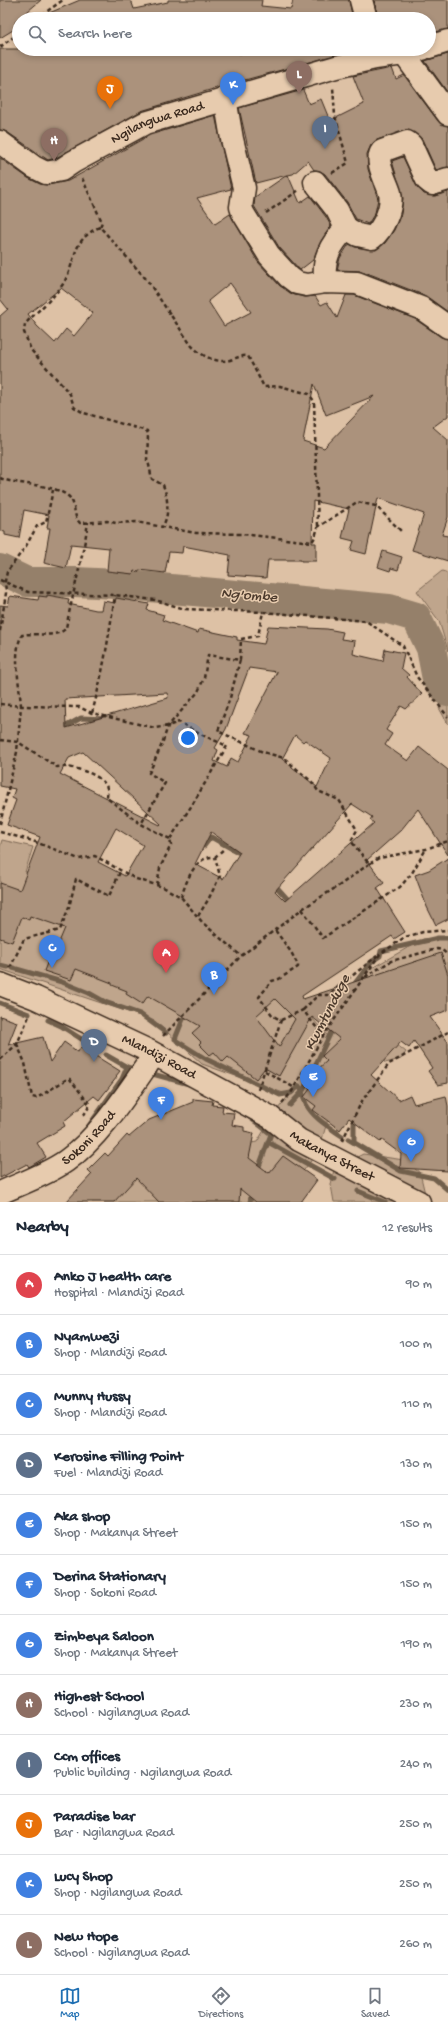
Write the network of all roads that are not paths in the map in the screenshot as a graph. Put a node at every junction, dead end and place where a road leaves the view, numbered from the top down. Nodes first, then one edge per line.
1 (360, 0) edge
2 (364, 12) edge
3 (448, 41) edge
4 (436, 45) edge
5 (368, 56) edge
6 (415, 56) edge
7 (225, 98) junction
8 (448, 114) edge
9 (0, 142) edge
10 (448, 179) edge
11 (315, 182) road end
12 (346, 228) junction
13 (326, 282) junction
14 (448, 327) edge
15 (1, 984) edge
16 (151, 1053) junction
17 (261, 1112) joint
18 (0, 1193) edge
19 (419, 1202) edge

1 - 2 street
3 - 4 street
5 - 7 street, Ngilangwa Road
6 - 8 street
7 - 9 street, Ngilangwa Road
7 - 13 street
10 - 12 street
11 - 12 street
12 - 13 street
13 - 14 street
15 - 16 street, Mlandizi Road
16 - 17 street, Mlandizi Road
16 - 18 street, Sokoni Road
17 - 19 street, Makanya Street

